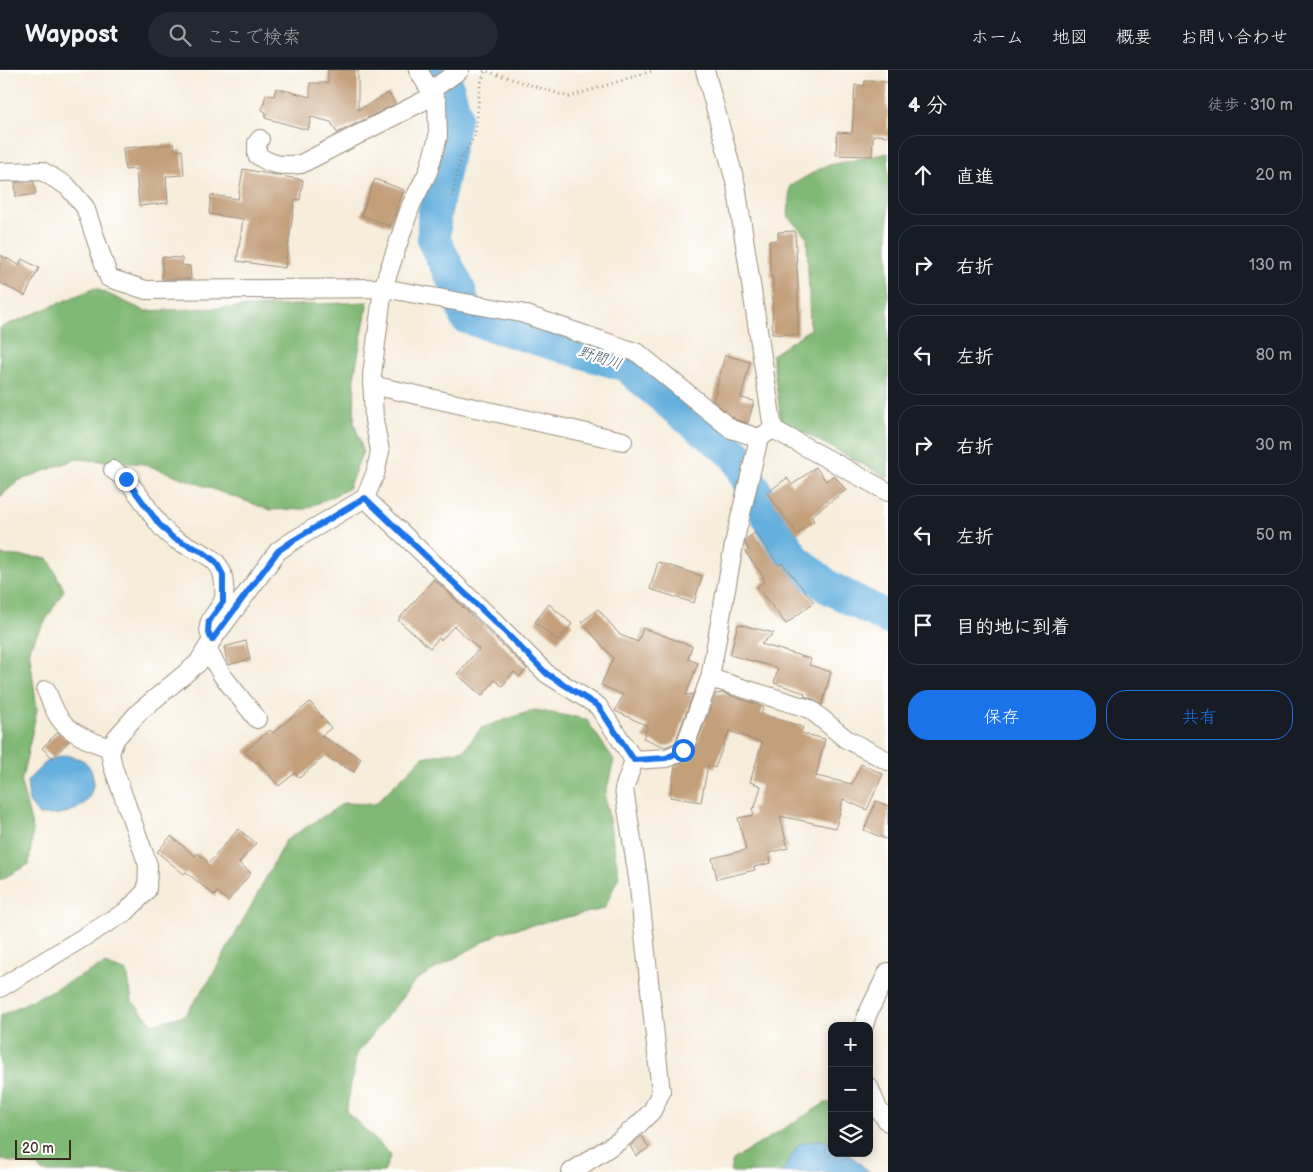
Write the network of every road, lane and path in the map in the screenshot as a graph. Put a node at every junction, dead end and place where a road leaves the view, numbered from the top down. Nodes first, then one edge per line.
1 (418, 70) edge
2 (460, 70) edge
3 (484, 70) edge
4 (655, 70) edge
5 (705, 70) edge
6 (432, 94) junction
7 (260, 139) dead end
8 (0, 172) edge
9 (452, 197) dead end
10 (383, 288) junction
11 (372, 385) junction
12 (766, 433) junction
13 (623, 441) dead end
14 (112, 470) dead end
15 (888, 492) edge
16 (365, 498) junction
17 (210, 645) junction
18 (710, 678) junction
19 (46, 690) dead end
20 (257, 719) dead end
21 (112, 748) junction
22 (634, 760) junction
23 (888, 761) edge
24 (888, 972) edge
25 (1, 987) edge
26 (865, 1022) edge
27 (873, 1097) edge
28 (888, 1122) edge
29 (571, 1172) edge

1 - 6 street
2 - 6 street
3 - 4 path
3 - 9 path
5 - 12 street
6 - 7 street
6 - 10 street
8 - 10 street
10 - 11 street
10 - 12 street
11 - 13 street
11 - 16 street
12 - 15 street
12 - 18 street
14 - 17 street
16 - 17 street
16 - 22 street
17 - 20 street
17 - 21 street
18 - 22 street
18 - 23 street
19 - 21 street
21 - 25 street
22 - 29 street
24 - 26 street
27 - 28 street

